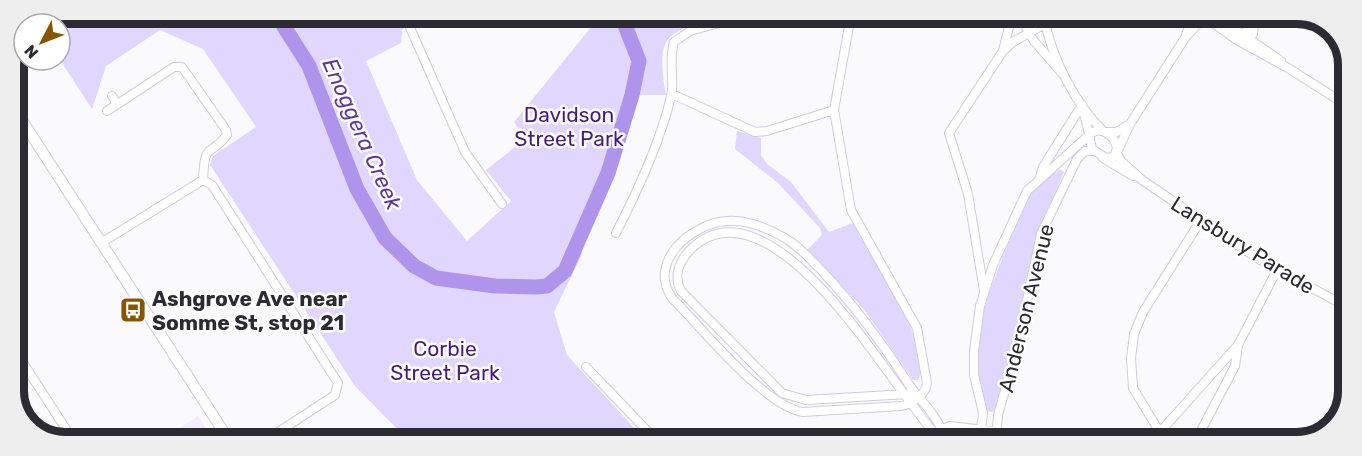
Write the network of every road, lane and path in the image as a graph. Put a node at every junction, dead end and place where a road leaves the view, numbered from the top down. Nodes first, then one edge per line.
1 (408, 24) edge
2 (717, 24) edge
3 (850, 24) edge
4 (1010, 24) edge
5 (1024, 24) edge
6 (1040, 24) edge
7 (1047, 24) edge
8 (1190, 24) edge
9 (1198, 24) edge
10 (1217, 24) edge
11 (1226, 24) edge
12 (1249, 24) edge
13 (1255, 24) edge
14 (1029, 34) junction
15 (1185, 38) junction
16 (1246, 39) junction
17 (1003, 51) junction
18 (1066, 78) junction
19 (672, 94) junction
20 (1338, 100) edge
21 (1082, 105) junction
22 (834, 110) junction
23 (107, 111) dead end
24 (24, 124) edge
25 (1130, 124) junction
26 (1104, 131) junction
27 (1089, 134) junction
28 (1117, 152) junction
29 (1097, 153) junction
30 (1058, 162) junction
31 (1070, 174) junction
32 (1040, 177) junction
33 (203, 180) junction
34 (1142, 180) junction
35 (502, 204) dead end
36 (1201, 220) junction
37 (616, 233) dead end
38 (101, 243) junction
39 (977, 251) junction
40 (993, 265) junction
41 (1278, 270) junction
42 (984, 291) junction
43 (686, 297) junction
44 (1338, 302) edge
45 (680, 306) junction
46 (1238, 345) junction
47 (24, 364) edge
48 (586, 367) dead end
49 (904, 394) junction
50 (919, 397) junction
51 (911, 403) junction
52 (982, 407) junction
53 (999, 411) junction
54 (1159, 431) joint
55 (69, 432) edge
56 (224, 432) edge
57 (279, 432) edge
58 (648, 432) edge
59 (935, 432) edge
60 (936, 432) edge
61 (980, 432) edge
62 (997, 432) edge
63 (1200, 432) edge

1 - 35 street
2 - 19 street
3 - 22 street
4 - 17 street
5 - 14 street
6 - 14 street
7 - 18 street
8 - 15 street
9 - 15 street
10 - 16 street
11 - 16 street
12 - 16 street
13 - 16 street
14 - 17 street
14 - 18 street
15 - 25 street
16 - 20 street
17 - 39 street
18 - 21 street
19 - 22 street
19 - 37 street
21 - 26 street
21 - 27 street
21 - 32 street, Anderson Avenue
22 - 50 street
23 - 33 street
24 - 38 main road
25 - 26 street
25 - 28 street
26 - 27 street
26 - 28 street, Lansbury Parade
27 - 29 street
27 - 30 street, Anderson Avenue
28 - 29 street
28 - 34 street, Lansbury Parade
29 - 31 street, Anderson Avenue
29 - 34 street, Lansbury Parade
30 - 31 street
30 - 32 street, Anderson Avenue
31 - 53 street, Anderson Avenue
32 - 40 street, Anderson Avenue
33 - 38 street
33 - 57 street
34 - 36 street, Lansbury Parade
36 - 41 street, Lansbury Parade
36 - 54 street
38 - 56 main road
39 - 40 street
39 - 42 street
40 - 42 street, Anderson Avenue
41 - 44 street, Lansbury Parade
41 - 46 street
42 - 52 street, Anderson Avenue
43 - 45 street
43 - 49 street
43 - 49 street
45 - 50 street
45 - 51 street
46 - 54 street
46 - 63 street
47 - 55 street
48 - 58 street
49 - 50 street
49 - 51 street
50 - 51 street
50 - 60 street
51 - 59 street
52 - 53 street, Anderson Avenue
52 - 61 street, Anderson Avenue
53 - 62 street, Anderson Avenue

